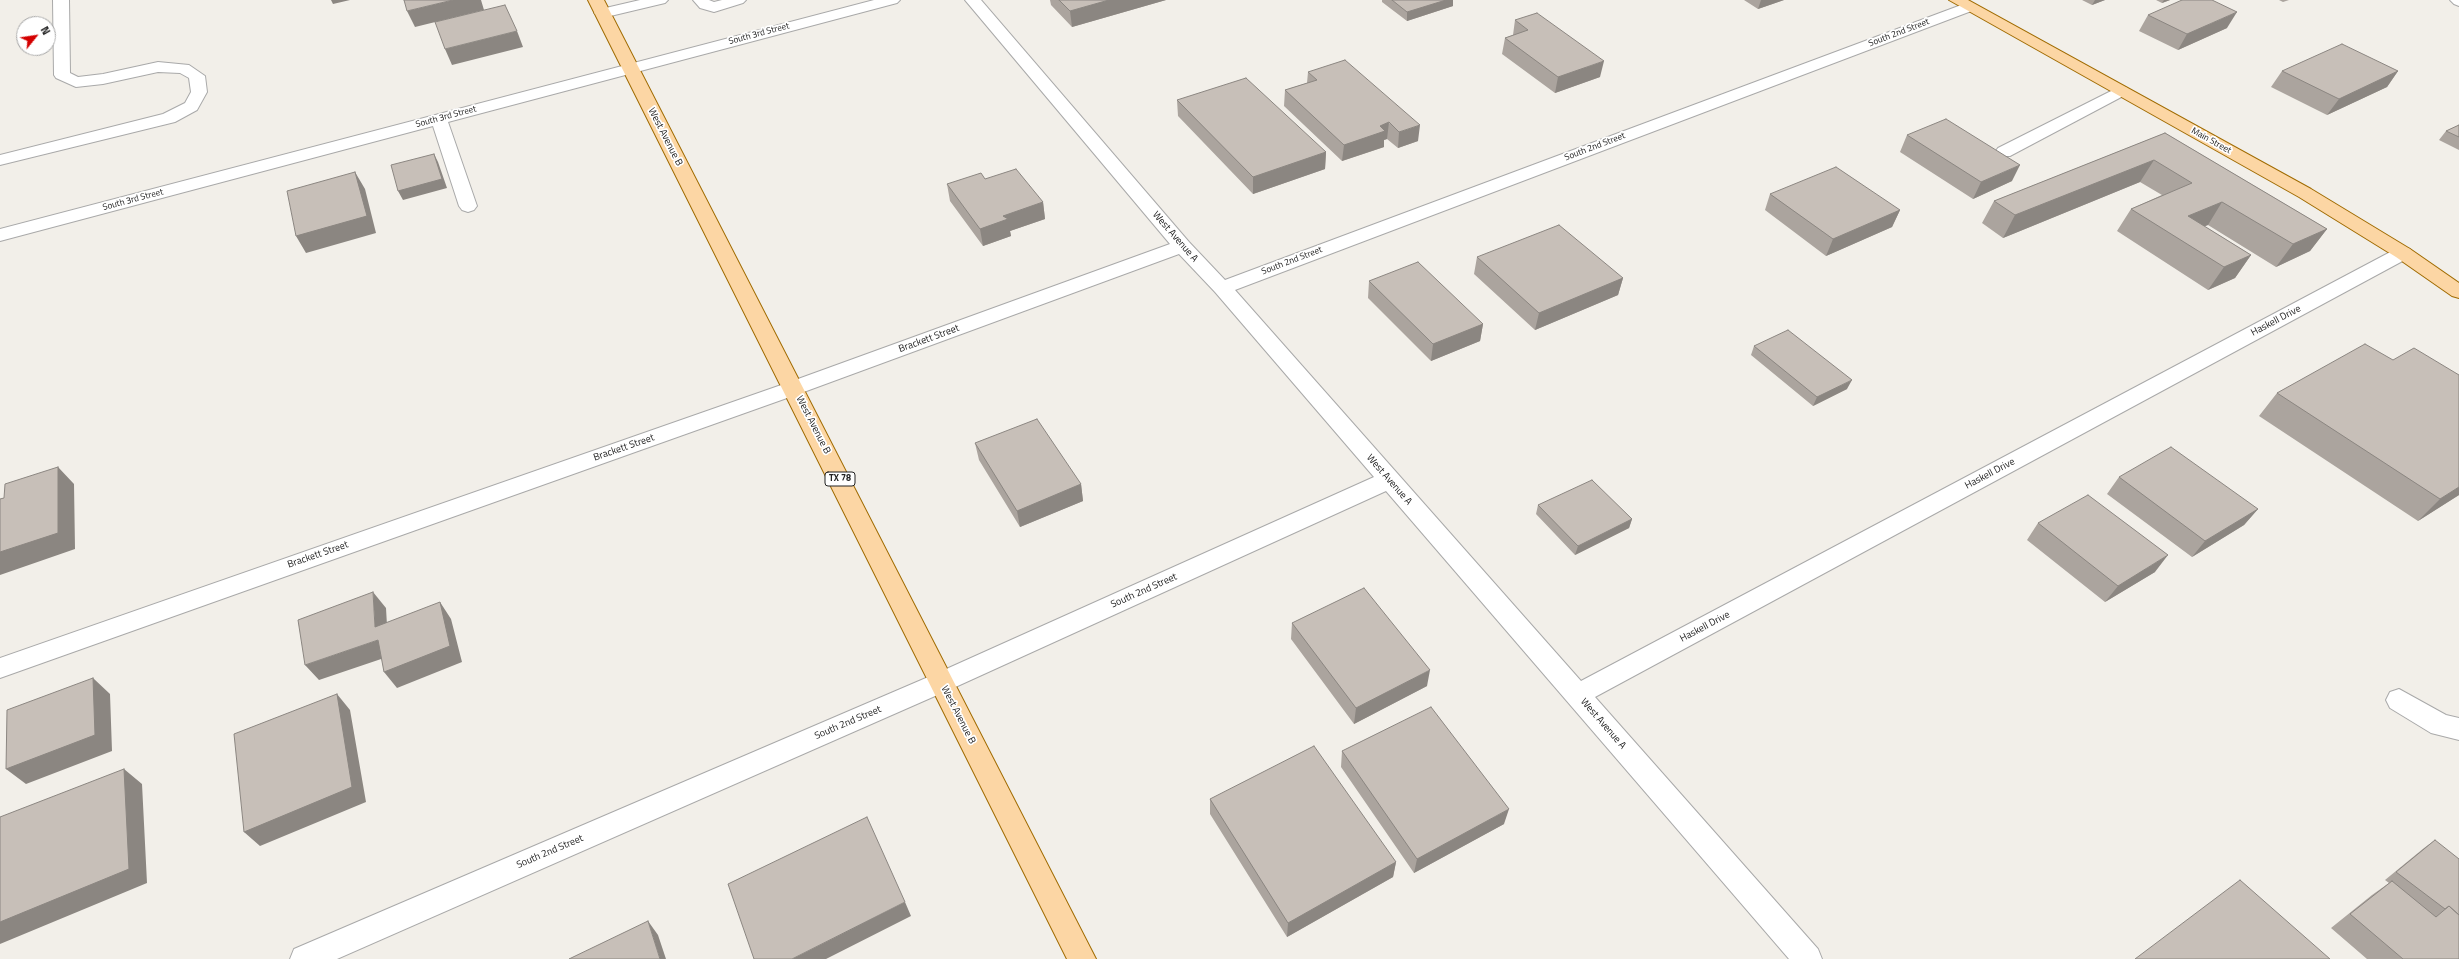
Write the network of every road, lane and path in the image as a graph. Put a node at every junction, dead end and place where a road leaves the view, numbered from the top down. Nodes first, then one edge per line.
1 (61, 0) edge
2 (660, 0) edge
3 (701, 0) edge
4 (738, 0) edge
5 (892, 0) edge
6 (973, 0) edge
7 (874, 2) edge
8 (1963, 3) edge
9 (599, 6) edge
10 (629, 68) junction
11 (2121, 91) junction
12 (439, 119) junction
13 (2004, 152) dead end
14 (0, 160) edge
15 (468, 206) dead end
16 (0, 235) edge
17 (1182, 246) junction
18 (2403, 252) junction
19 (1222, 288) junction
20 (2459, 292) edge
21 (794, 388) junction
22 (1389, 480) junction
23 (0, 668) edge
24 (942, 682) junction
25 (1577, 695) junction
26 (2399, 700) dead end
27 (2459, 730) edge
28 (304, 959) edge
29 (1082, 959) edge
30 (1808, 959) edge

1 - 14 street
2 - 9 street
3 - 4 street
5 - 7 street, South 3rd Street
6 - 17 street, West Avenue A
7 - 10 street, South 3rd Street
8 - 11 main road, Main Street
8 - 19 street, South 2nd Street
9 - 10 main road, West Avenue B / TX 78
10 - 12 street, South 3rd Street
10 - 21 main road, West Avenue B / TX 78
11 - 13 street
11 - 18 main road, Main Street
12 - 15 street
12 - 16 street, South 3rd Street
17 - 19 street, West Avenue A
17 - 21 street, Brackett Street
18 - 20 main road, Main Street
18 - 25 street, Haskell Drive
19 - 22 street, West Avenue A
21 - 23 street, Brackett Street
21 - 24 main road, West Avenue B / TX 78
22 - 24 street, South 2nd Street
22 - 25 street, West Avenue A
24 - 28 street, South 2nd Street
24 - 29 main road, West Avenue B / TX 78
25 - 30 street, West Avenue A
26 - 27 street

